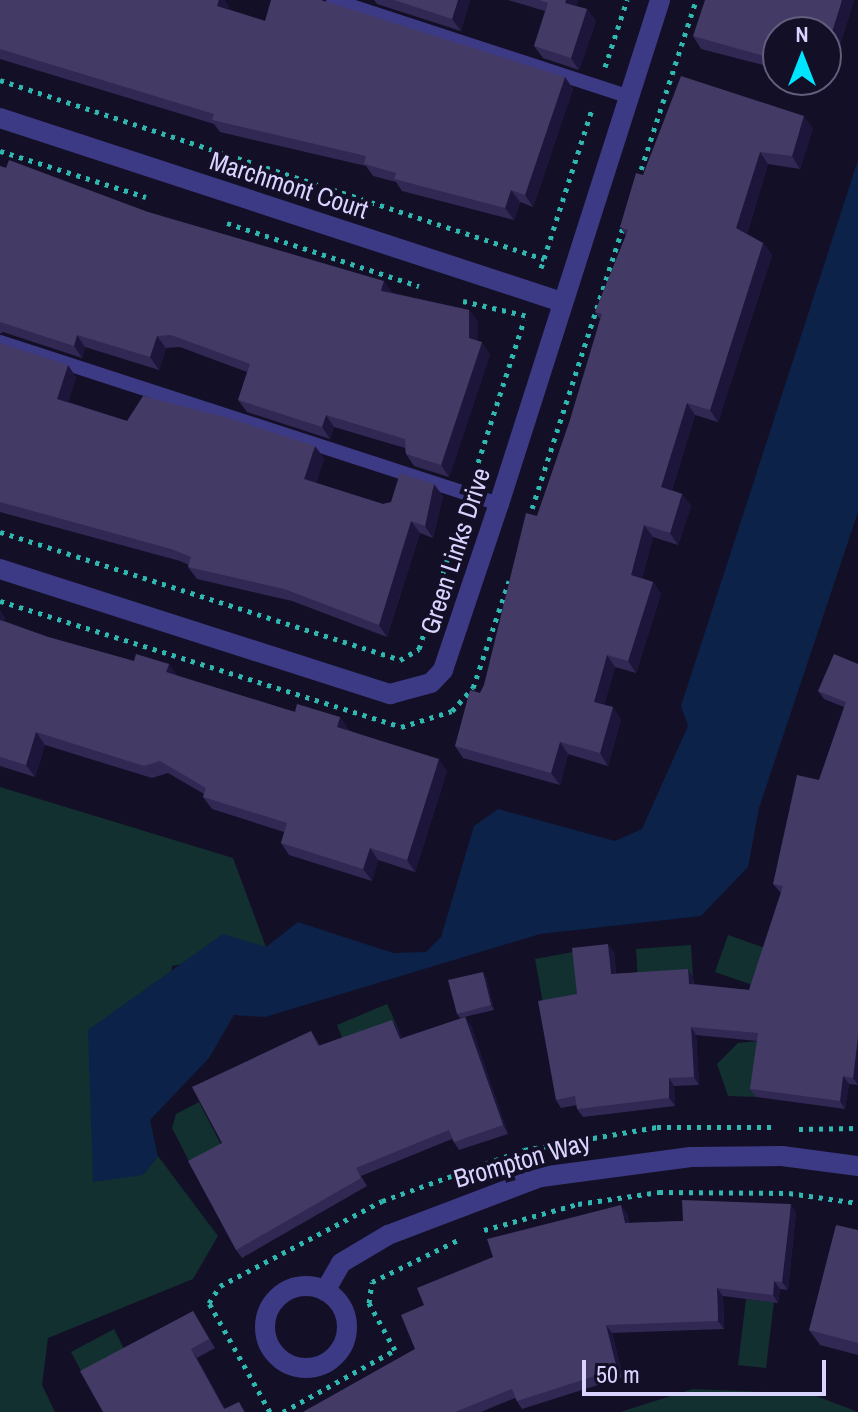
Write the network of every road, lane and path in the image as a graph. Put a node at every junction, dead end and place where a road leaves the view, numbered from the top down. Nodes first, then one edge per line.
1 (333, 0) edge
2 (627, 0) edge
3 (660, 0) edge
4 (0, 80) edge
5 (599, 87) junction
6 (630, 97) junction
7 (0, 118) edge
8 (544, 259) junction
9 (538, 294) junction
10 (562, 302) junction
11 (524, 320) dead end
12 (0, 342) edge
13 (469, 493) junction
14 (499, 504) junction
15 (0, 532) edge
16 (0, 569) edge
17 (858, 1166) edge
18 (858, 1203) edge
19 (325, 1291) junction
20 (283, 1412) edge

1 - 5 lane
2 - 5 path
3 - 6 street, Green Links Drive
4 - 8 path
5 - 6 lane
5 - 8 path
6 - 10 street, Green Links Drive
7 - 9 street, Marchmont Court
8 - 9 path
9 - 10 street, Marchmont Court
10 - 14 street, Green Links Drive
11 - 13 path
12 - 13 lane
13 - 14 lane
13 - 15 path
14 - 16 street, Green Links Drive
17 - 19 street, Brompton Way
18 - 20 path
19 - 19 street

